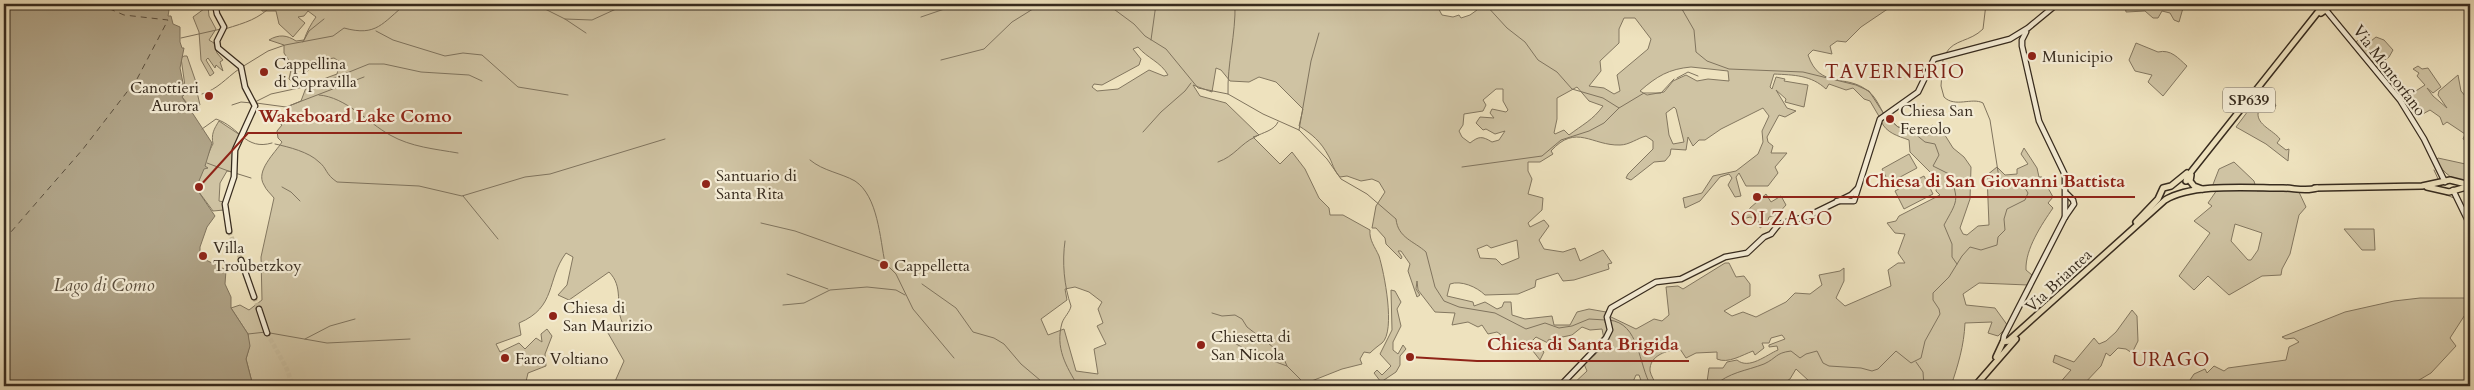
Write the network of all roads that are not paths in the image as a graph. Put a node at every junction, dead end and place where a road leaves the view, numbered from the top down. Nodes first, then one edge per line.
1 (216, 4) edge
2 (2057, 4) edge
3 (2326, 6) edge
4 (2018, 38) junction
5 (2208, 150) junction
6 (2191, 172) junction
7 (2183, 182) junction
8 (2448, 182) junction
9 (2422, 186) junction
10 (2470, 186) edge
11 (1857, 189) junction
12 (2205, 189) junction
13 (2450, 190) junction
14 (2183, 192) junction
15 (2160, 195) junction
16 (2167, 199) junction
17 (1836, 201) junction
18 (2470, 225) edge
19 (229, 231) tunnel mouth
20 (2109, 250) junction
21 (241, 260) tunnel mouth
22 (254, 297) tunnel mouth
23 (258, 309) tunnel mouth
24 (267, 333) tunnel mouth
25 (2006, 343) junction
26 (1560, 386) edge
27 (1975, 386) edge

1 - 19 street
2 - 4 street
3 - 5 main road, SP639
3 - 8 street, Via Montorfano
4 - 11 street
4 - 25 street
5 - 6 main road, SP639
5 - 7 main road, SP639
6 - 7 main road, SP639
6 - 12 main road
7 - 12 main road
7 - 14 main road
7 - 14 main road
7 - 15 main road, Via Briantea
8 - 9 main road
8 - 10 main road
8 - 13 main road
8 - 13 main road
9 - 12 main road
9 - 13 main road
10 - 13 main road
11 - 17 street
11 - 17 street
12 - 14 main road
13 - 18 street
14 - 16 main road, Via Briantea
15 - 16 main road
15 - 20 main road, Via Briantea
16 - 20 main road, Via Briantea
17 - 26 street
20 - 25 main road, Via Briantea
21 - 22 street
23 - 24 street
25 - 27 main road, Via Briantea

